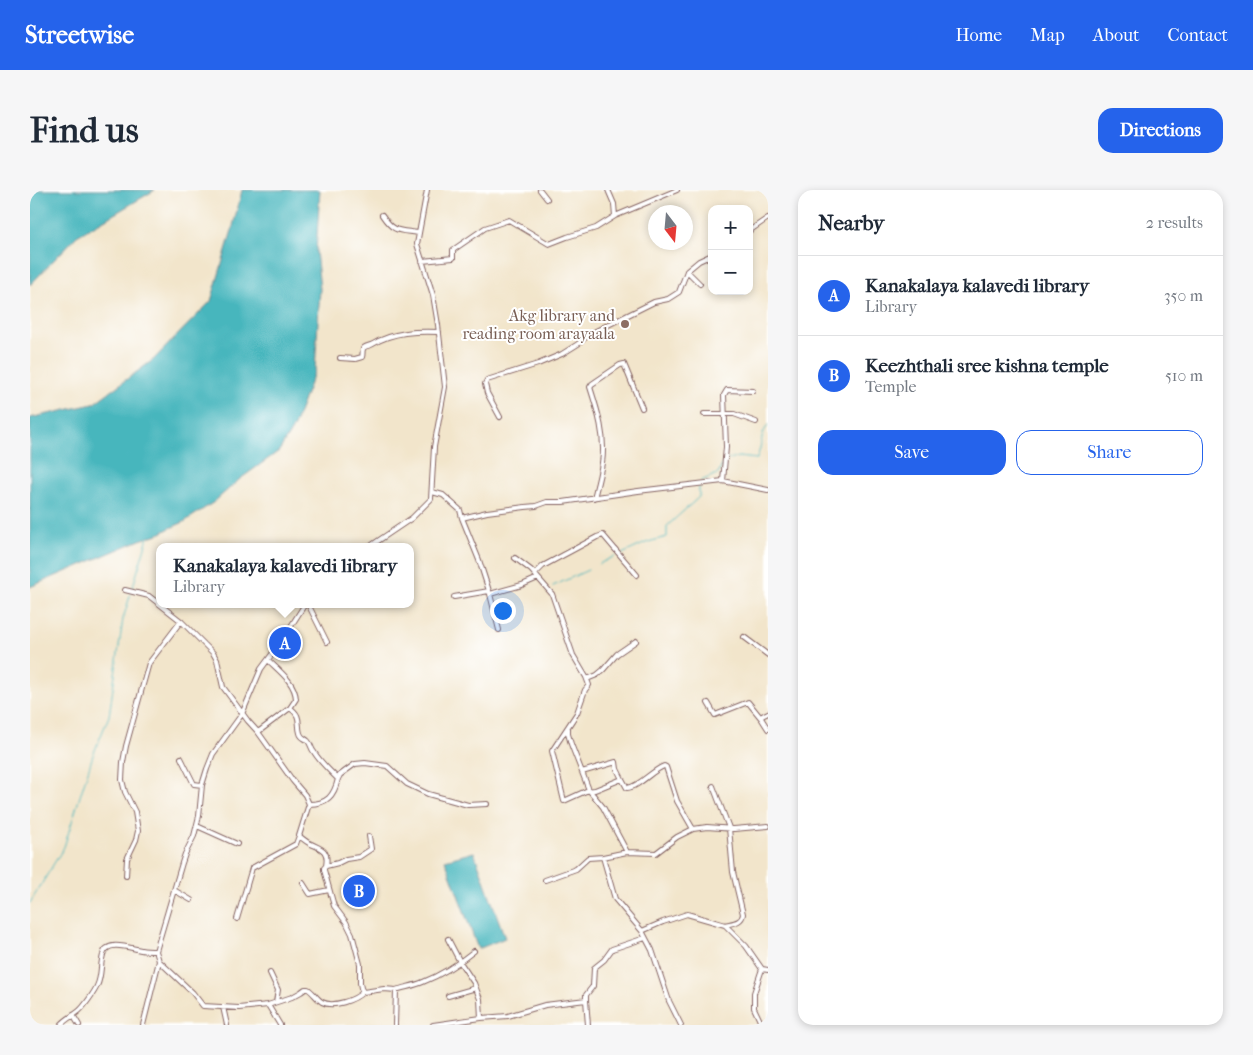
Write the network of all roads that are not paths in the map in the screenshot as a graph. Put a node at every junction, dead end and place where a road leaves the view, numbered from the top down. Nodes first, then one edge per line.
1 (426, 190) edge
2 (540, 190) edge
3 (608, 190) edge
4 (677, 190) edge
5 (547, 199) dead end
6 (382, 215) dead end
7 (615, 216) junction
8 (768, 218) edge
9 (753, 228) edge
10 (418, 233) junction
11 (708, 257) edge
12 (422, 261) junction
13 (687, 271) junction
14 (700, 284) dead end
15 (439, 332) junction
16 (340, 358) dead end
17 (752, 391) dead end
18 (642, 408) dead end
19 (704, 414) dead end
20 (724, 414) junction
21 (500, 417) dead end
22 (756, 422) dead end
23 (723, 481) junction
24 (768, 490) edge
25 (432, 492) junction
26 (594, 498) junction
27 (462, 518) junction
28 (375, 543) edge
29 (515, 558) dead end
30 (637, 575) dead end
31 (537, 576) junction
32 (127, 590) dead end
33 (489, 592) junction
34 (454, 597) dead end
35 (156, 601) edge
36 (164, 608) edge
37 (303, 608) edge
38 (308, 608) edge
39 (181, 621) junction
40 (498, 630) dead end
41 (744, 637) dead end
42 (636, 641) dead end
43 (327, 642) dead end
44 (768, 654) edge
45 (268, 660) junction
46 (587, 679) junction
47 (708, 702) dead end
48 (290, 708) junction
49 (768, 713) edge
50 (242, 714) junction
51 (761, 718) junction
52 (568, 726) junction
53 (768, 729) edge
54 (258, 732) junction
55 (181, 758) dead end
56 (582, 772) junction
57 (338, 779) junction
58 (622, 779) junction
59 (202, 785) junction
60 (714, 786) dead end
61 (589, 790) junction
62 (309, 804) junction
63 (487, 804) dead end
64 (197, 826) junction
65 (768, 826) edge
66 (693, 828) junction
67 (729, 828) junction
68 (299, 836) junction
69 (369, 836) dead end
70 (237, 844) dead end
71 (626, 852) junction
72 (603, 857) junction
73 (326, 866) junction
74 (126, 876) dead end
75 (545, 880) dead end
76 (303, 883) dead end
77 (174, 890) junction
78 (329, 890) junction
79 (191, 900) dead end
80 (237, 919) dead end
81 (725, 925) junction
82 (642, 931) junction
83 (646, 938) junction
84 (448, 940) dead end
85 (156, 951) junction
86 (474, 951) dead end
87 (159, 961) junction
88 (460, 962) junction
89 (762, 968) junction
90 (768, 970) edge
91 (270, 973) dead end
92 (476, 988) junction
93 (396, 990) junction
94 (363, 992) junction
95 (448, 996) dead end
96 (586, 1000) junction
97 (276, 1002) junction
98 (268, 1005) junction
99 (223, 1007) junction
100 (73, 1015) junction
101 (481, 1018) junction
102 (61, 1025) edge
103 (79, 1025) edge
104 (144, 1025) edge
105 (227, 1025) edge
106 (280, 1025) edge
107 (395, 1025) edge
108 (433, 1025) edge
109 (588, 1025) edge
110 (681, 1025) edge
111 (762, 1025) edge

1 - 10 street
2 - 5 street
3 - 7 street
4 - 7 street
6 - 10 street
7 - 12 street
8 - 9 street
10 - 12 street
11 - 13 street
12 - 15 street
13 - 14 street
13 - 21 street
15 - 16 street
15 - 25 street
17 - 20 street
18 - 26 street
19 - 20 street
20 - 22 street
20 - 23 street
23 - 24 street
23 - 26 street
25 - 27 street
25 - 28 street
26 - 27 street
27 - 33 street
29 - 31 street
30 - 31 street
31 - 33 street
31 - 46 street
32 - 35 street
33 - 34 street
33 - 40 street
36 - 39 street
37 - 45 street
38 - 43 street
39 - 50 street
39 - 74 street
41 - 44 street
42 - 46 street
45 - 48 street
45 - 50 street
46 - 52 street
47 - 51 street
48 - 54 street
48 - 57 street
49 - 51 street
50 - 54 street
50 - 59 street
51 - 53 street
52 - 56 street
52 - 61 street
54 - 62 street
55 - 59 street
56 - 58 street
56 - 61 street
57 - 62 street
57 - 63 street
58 - 61 street
58 - 66 street
59 - 64 street
60 - 67 street
61 - 71 street
62 - 68 street
64 - 70 street
64 - 77 street
65 - 67 street
66 - 67 street
66 - 71 street
67 - 81 street
68 - 73 street
68 - 80 street
69 - 73 street
71 - 72 street
72 - 75 street
72 - 82 street
73 - 78 street
76 - 78 street
77 - 79 street
77 - 85 street
78 - 94 street
81 - 82 street
81 - 89 street
82 - 83 street
83 - 96 street
83 - 110 street
84 - 88 street
85 - 87 street
85 - 100 street
86 - 88 street
87 - 99 street
87 - 104 street
88 - 92 street
88 - 93 street
89 - 90 street
89 - 111 street
91 - 97 street
92 - 95 street
92 - 101 street
93 - 94 street
93 - 107 street
94 - 97 street
96 - 101 street
96 - 109 street
97 - 98 street
98 - 99 street
98 - 106 street
99 - 105 street
100 - 102 street
100 - 103 street
101 - 108 street

